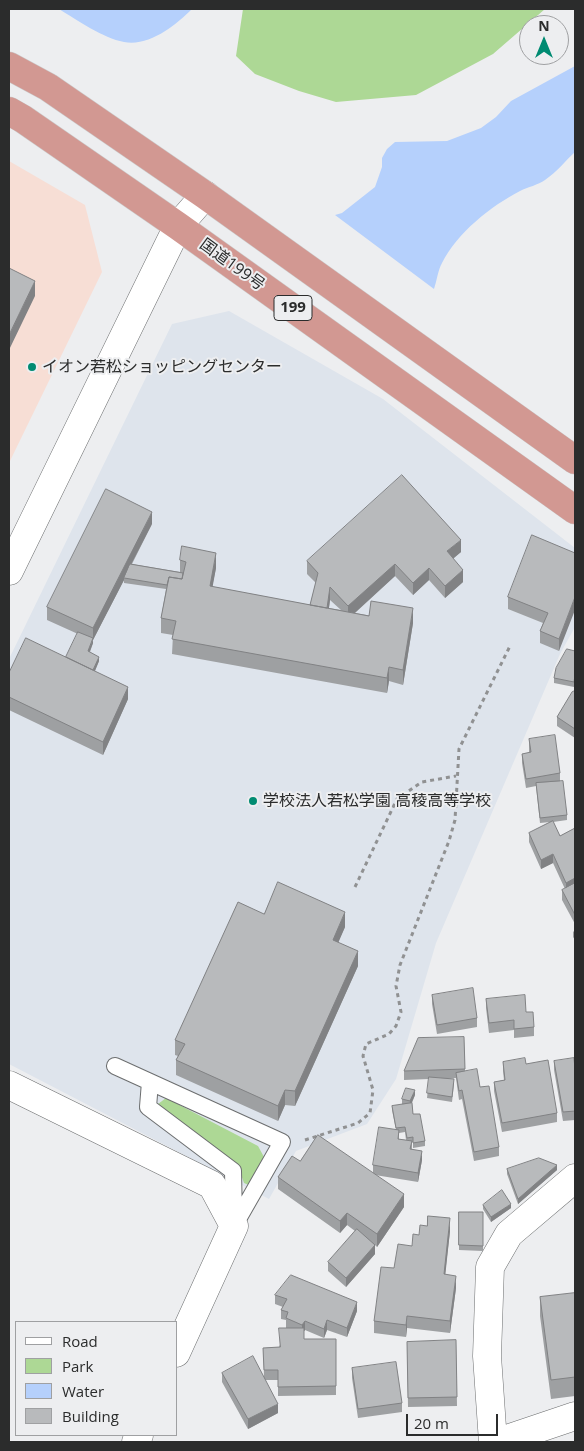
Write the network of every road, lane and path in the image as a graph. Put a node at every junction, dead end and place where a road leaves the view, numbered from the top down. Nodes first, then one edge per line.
1 (9, 66) edge
2 (9, 111) edge
3 (205, 195) junction
4 (178, 226) junction
5 (575, 460) edge
6 (575, 510) edge
7 (9, 571) edge
8 (510, 646) dead end
9 (456, 776) junction
10 (355, 887) dead end
11 (115, 1066) dead end
12 (150, 1082) junction
13 (9, 1085) edge
14 (282, 1142) junction
15 (575, 1178) edge
16 (234, 1226) junction
17 (178, 1349) edge
18 (575, 1416) edge
19 (493, 1442) edge
20 (498, 1442) edge

1 - 3 highway, 199
2 - 4 highway, 国道199号 / 199
3 - 4 street
3 - 5 highway, 199
4 - 6 highway, 国道199号 / 199
4 - 7 street
8 - 9 path
9 - 10 path
9 - 14 path
11 - 12 lane
12 - 14 lane
12 - 16 lane
13 - 16 street
14 - 16 lane
15 - 19 street
16 - 17 street
18 - 20 street

